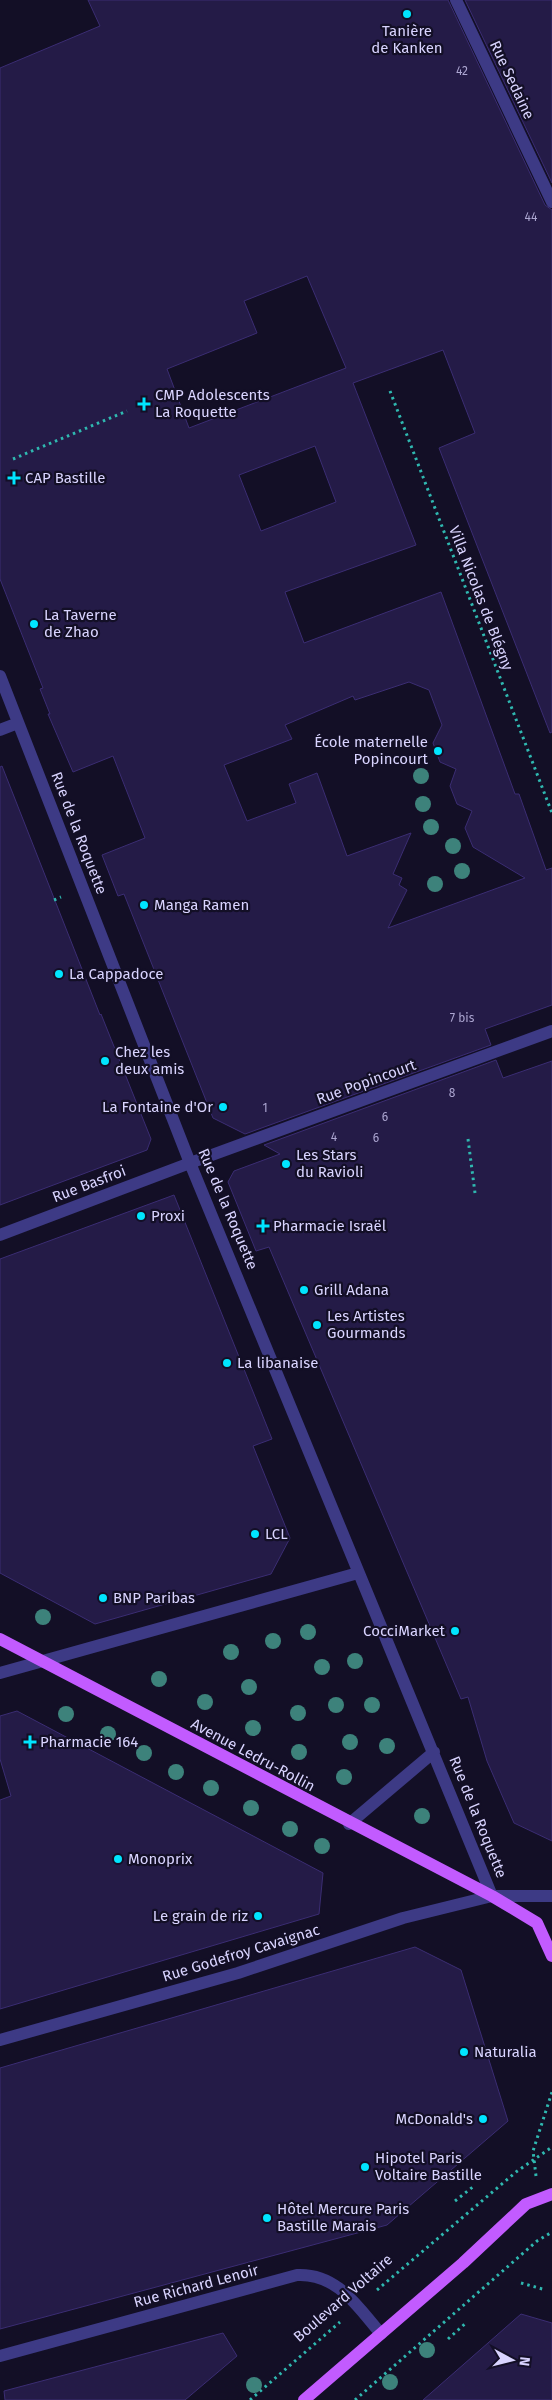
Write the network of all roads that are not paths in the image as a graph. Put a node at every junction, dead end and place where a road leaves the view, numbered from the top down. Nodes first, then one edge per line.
1 (456, 0) edge
2 (552, 202) edge
3 (0, 676) edge
4 (18, 723) junction
5 (0, 730) edge
6 (552, 1031) edge
7 (190, 1163) junction
8 (0, 1235) edge
9 (358, 1573) junction
10 (0, 1639) edge
11 (39, 1660) junction
12 (0, 1673) edge
13 (434, 1752) junction
14 (350, 1824) junction
15 (492, 1896) junction
16 (552, 1896) edge
17 (552, 1956) edge
18 (0, 2040) edge
19 (552, 2194) edge
20 (381, 2334) junction
21 (0, 2356) edge
22 (304, 2400) edge

1 - 2 street, Rue Sedaine
3 - 4 street, Rue de la Roquette
4 - 5 street
4 - 7 street, Rue de la Roquette
6 - 7 street, Rue Popincourt
7 - 8 street, Rue Basfroi
7 - 9 street, Rue de la Roquette
9 - 11 street
9 - 13 street, Rue de la Roquette
10 - 11 main road, Avenue Ledru-Rollin
11 - 12 street
11 - 14 main road, Avenue Ledru-Rollin
13 - 14 street, Rue de la Roquette
13 - 15 street, Rue de la Roquette
14 - 15 main road, Avenue Ledru-Rollin
15 - 16 street, Rue Godefroy Cavaignac
15 - 17 main road, Rue de la Roquette
15 - 18 street, Rue Godefroy Cavaignac
19 - 20 main road
20 - 21 street, Rue Richard Lenoir
20 - 22 main road

